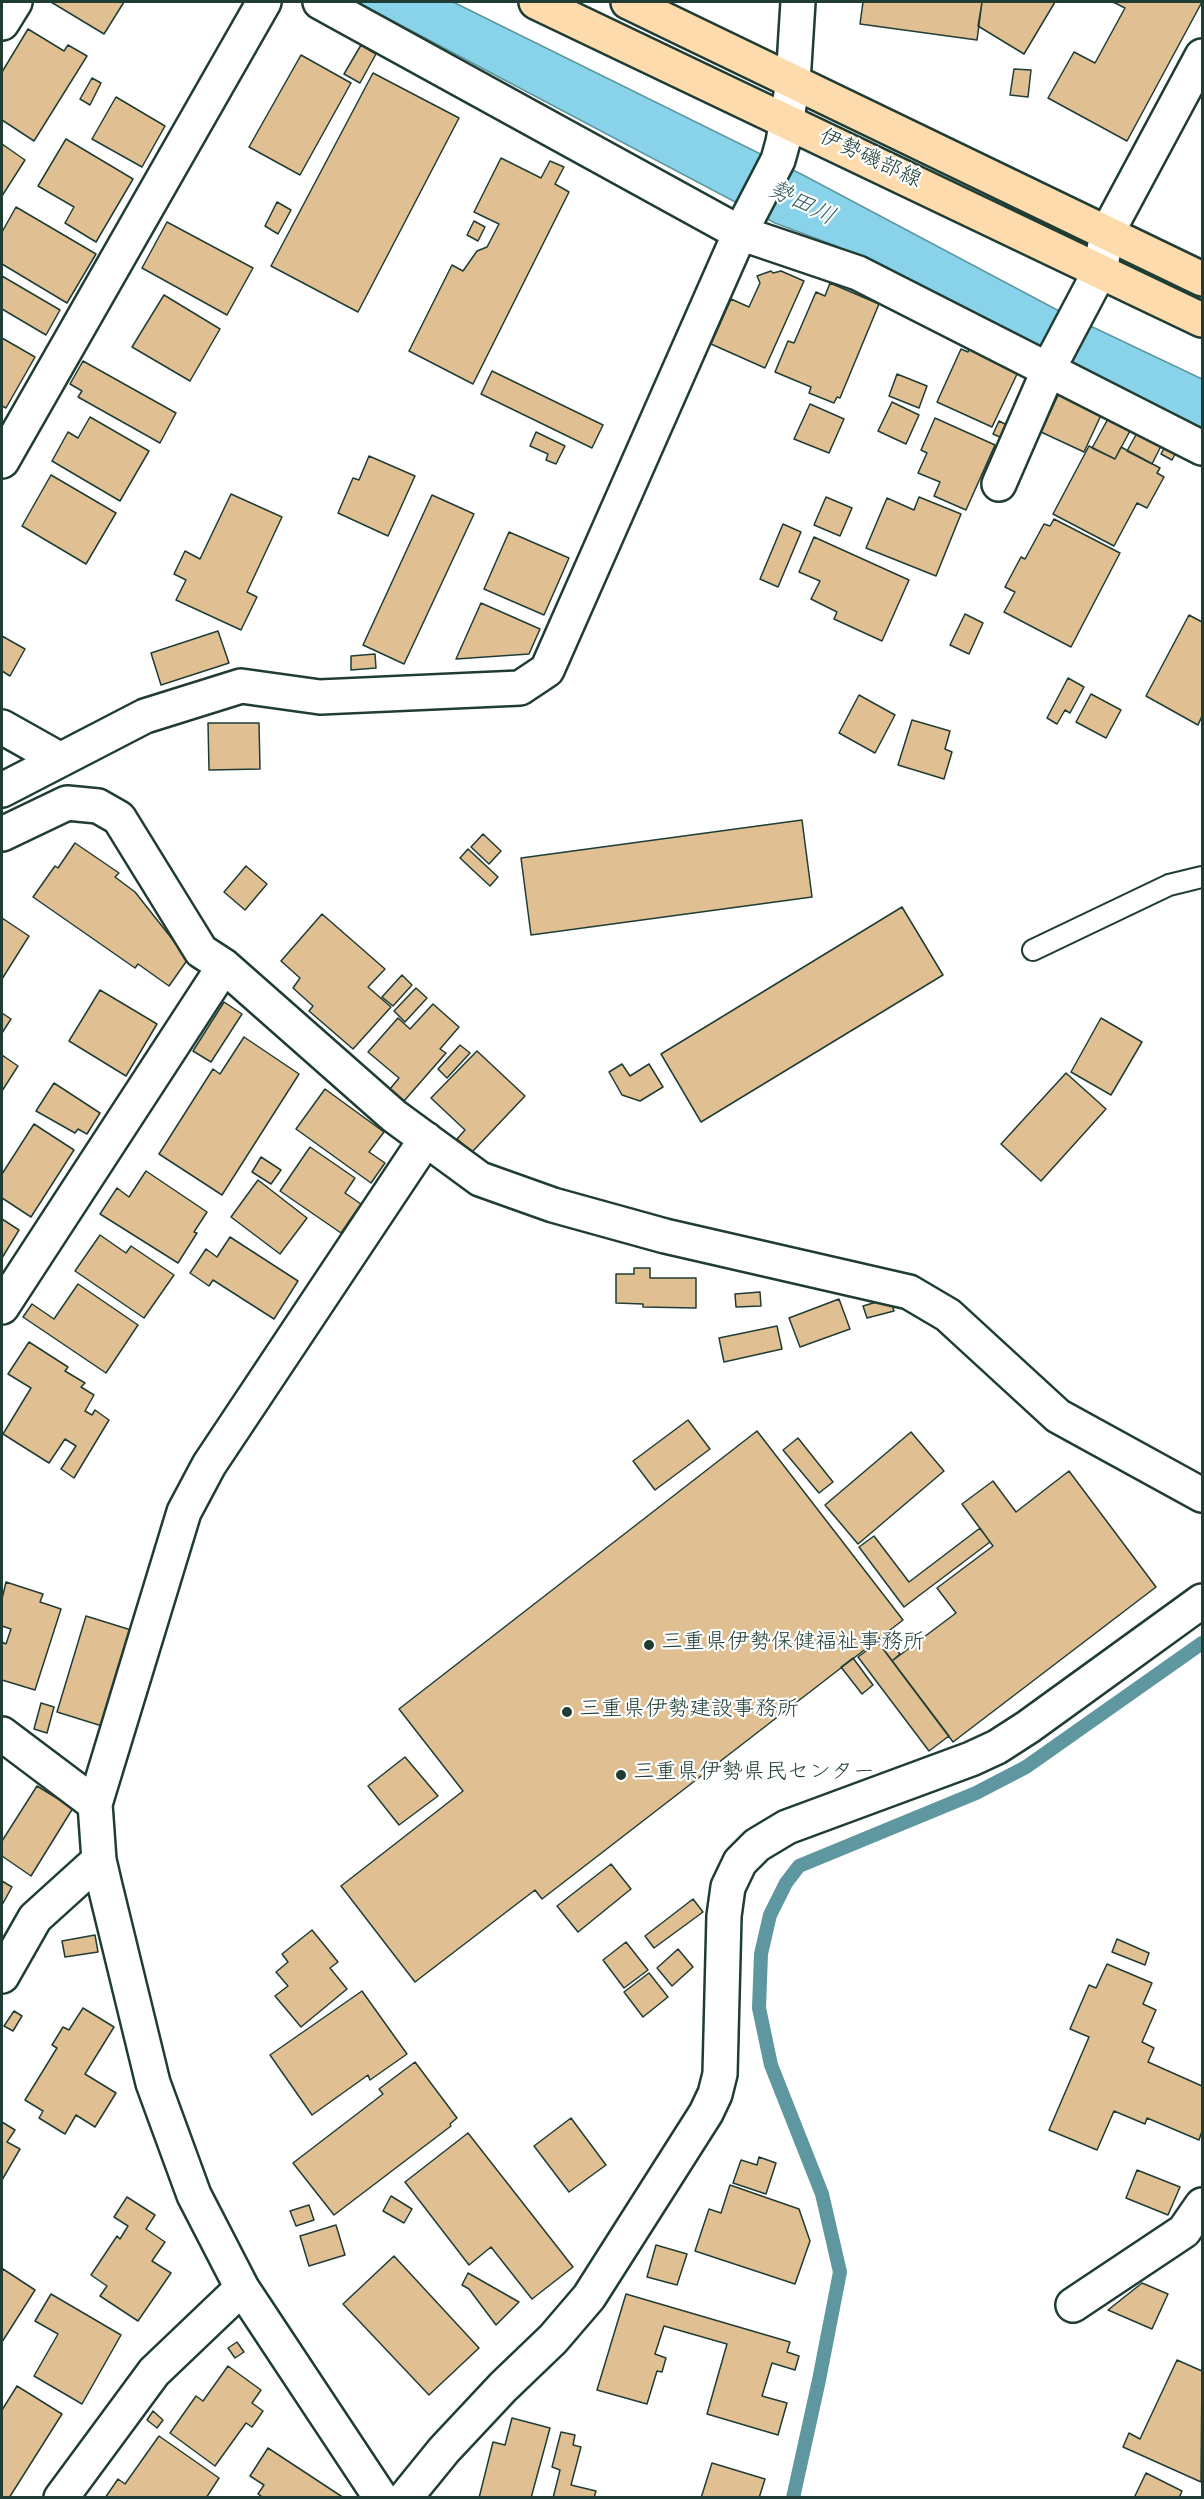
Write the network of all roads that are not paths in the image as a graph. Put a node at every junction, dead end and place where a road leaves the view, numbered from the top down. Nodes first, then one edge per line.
1 (15, 2) edge
2 (264, 2) edge
3 (320, 2) edge
4 (536, 2) edge
5 (628, 2) edge
6 (798, 2) edge
7 (2, 23) edge
8 (1203, 56) edge
9 (793, 82) junction
10 (785, 122) junction
11 (744, 226) junction
12 (1107, 233) junction
13 (1100, 271) junction
14 (1203, 279) edge
15 (1203, 320) edge
16 (1052, 365) junction
17 (1203, 448) edge
18 (2, 461) edge
19 (999, 484) dead end
20 (2, 727) edge
21 (59, 759) junction
22 (2, 790) edge
23 (2, 834) edge
24 (1203, 877) edge
25 (1033, 950) dead end
26 (224, 966) junction
27 (426, 1139) junction
28 (2, 1306) edge
29 (1203, 1496) edge
30 (1203, 1601) edge
31 (2, 1734) edge
32 (95, 1804) junction
33 (99, 1860) junction
34 (2, 1976) edge
35 (1203, 2205) edge
36 (242, 2288) junction
37 (1073, 2305) dead end
38 (61, 2498) edge
39 (381, 2498) edge
40 (405, 2498) edge

1 - 7 street
2 - 18 street
3 - 11 street
4 - 10 main road, 伊勢磯部線
5 - 9 main road, 伊勢磯部線
6 - 9 street
8 - 12 street
9 - 10 street
9 - 12 main road, 伊勢磯部線
10 - 11 street
10 - 13 main road, 伊勢磯部線
11 - 16 street
11 - 21 street
12 - 13 street
12 - 14 main road, 伊勢磯部線
13 - 15 main road, 伊勢磯部線
13 - 16 street
16 - 17 street
16 - 19 street
20 - 21 street
21 - 22 street
23 - 26 street
24 - 25 lane
26 - 27 street
26 - 28 street
27 - 29 street
27 - 32 street
30 - 40 street
31 - 32 street
32 - 33 street
33 - 34 street
33 - 36 street
35 - 37 street
36 - 38 street
36 - 39 street

